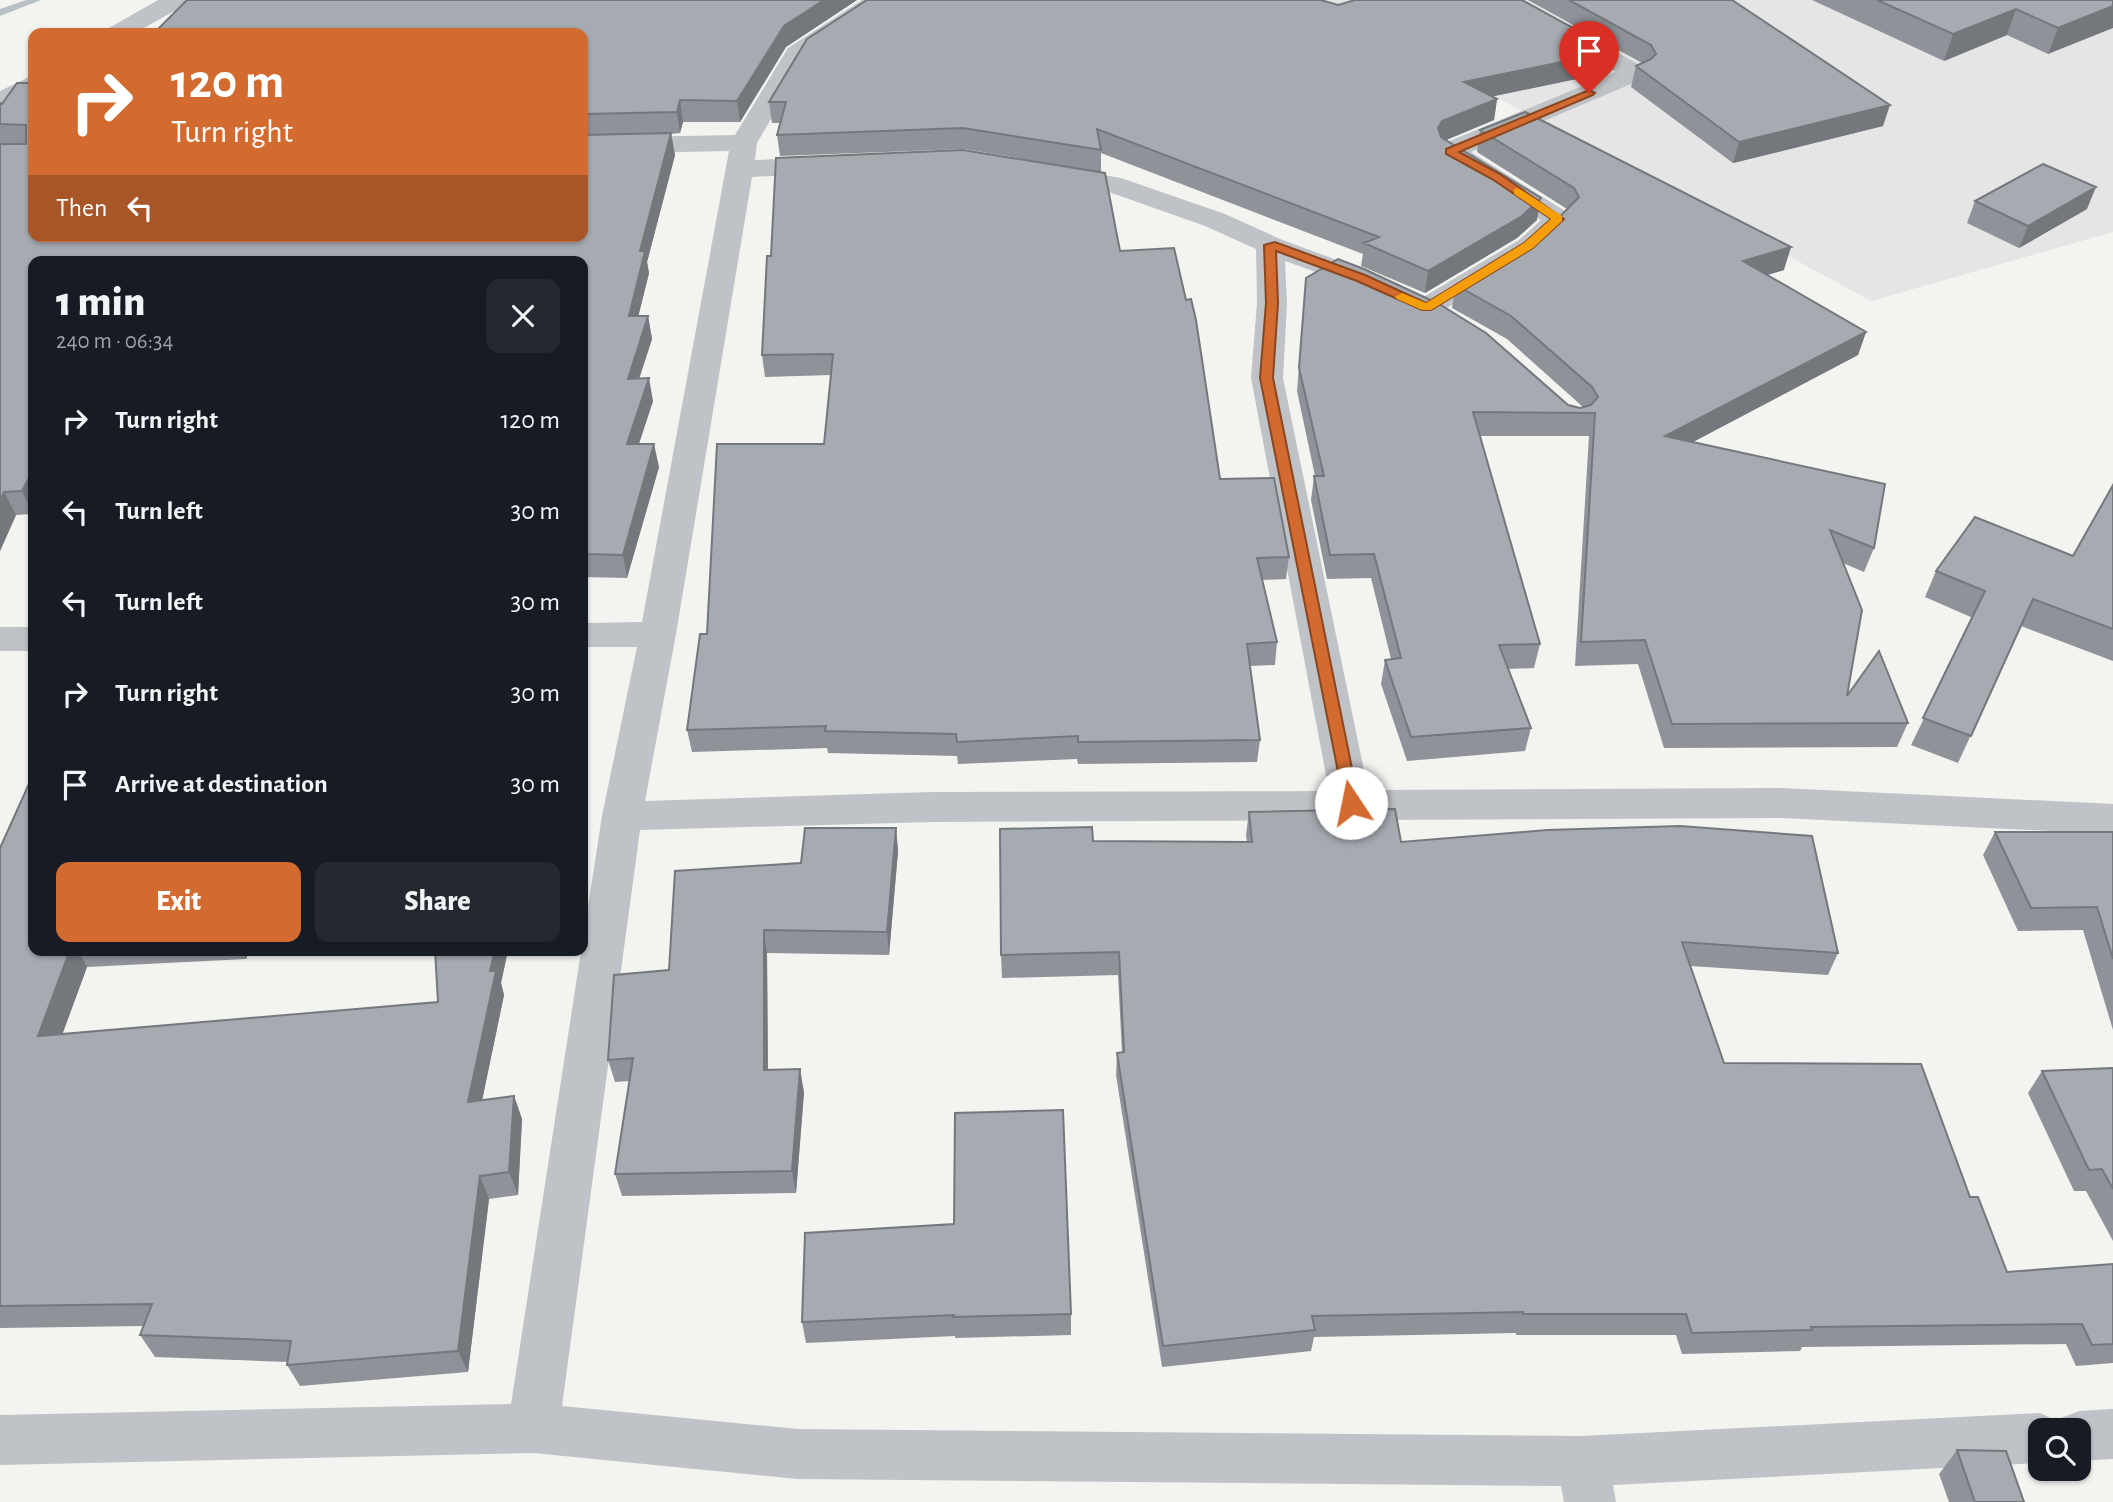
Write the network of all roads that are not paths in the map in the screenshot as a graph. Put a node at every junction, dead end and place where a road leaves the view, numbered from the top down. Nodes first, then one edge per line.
1 (176, 0) edge
2 (878, 0) edge
3 (1505, 0) edge
4 (127, 28) edge
5 (28, 86) edge
6 (0, 102) edge
7 (588, 146) edge
8 (742, 156) junction
9 (858, 164) edge
10 (1030, 171) edge
11 (1270, 245) junction
12 (658, 634) junction
13 (588, 635) edge
14 (1351, 803) junction
15 (622, 816) junction
16 (2113, 819) edge
17 (533, 1428) junction
18 (2113, 1434) edge
19 (2091, 1435) edge
20 (2028, 1439) edge
21 (0, 1440) edge
22 (1586, 1481) edge

1 - 4 street
2 - 8 street
3 - 11 street
5 - 6 street
7 - 8 street
8 - 9 street
8 - 12 street
10 - 11 street
11 - 14 street
12 - 13 street
12 - 15 street
14 - 15 street
14 - 16 street
15 - 17 street
17 - 21 street
17 - 22 street
18 - 19 street
20 - 22 street

